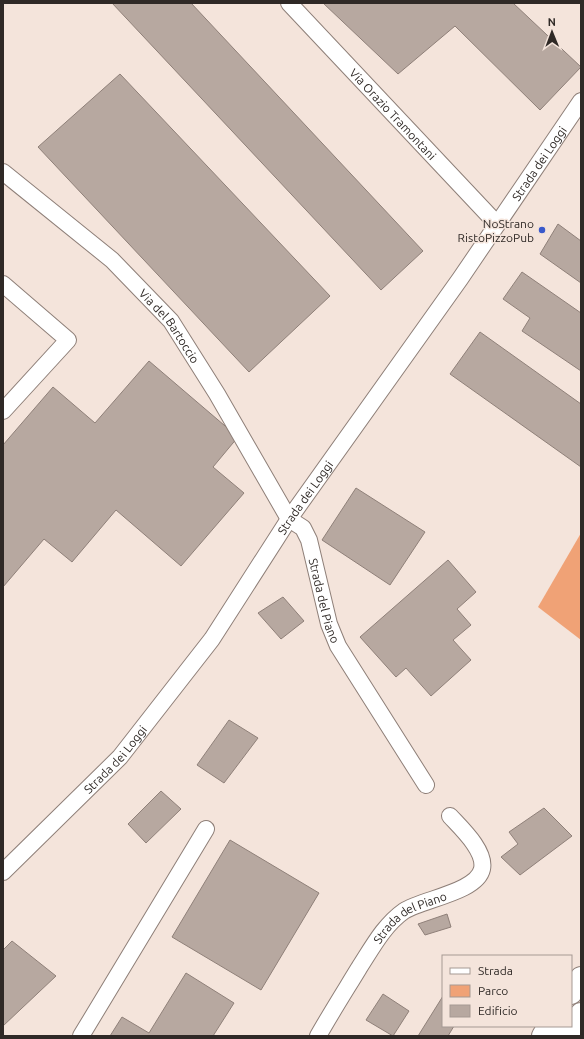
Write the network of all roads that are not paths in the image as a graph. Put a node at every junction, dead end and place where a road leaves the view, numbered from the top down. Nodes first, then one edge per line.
1 (289, 3) edge
2 (581, 101) edge
3 (3, 172) edge
4 (497, 224) junction
5 (3, 284) edge
6 (3, 411) edge
7 (289, 519) junction
8 (426, 785) dead end
9 (450, 816) dead end
10 (206, 829) dead end
11 (3, 872) edge
12 (581, 978) edge
13 (572, 992) edge
14 (581, 1014) edge
15 (548, 1027) edge
16 (81, 1036) edge
17 (318, 1036) edge
18 (543, 1036) edge
19 (566, 1036) edge

1 - 4 street, Via Orazio Tramontani
2 - 4 street, Strada dei Loggi
3 - 7 street, Via del Bartoccio
4 - 7 street, Strada dei Loggi
5 - 6 street
7 - 8 street, Strada del Piano
7 - 11 street, Strada dei Loggi
9 - 17 street, Strada del Piano
10 - 16 street
12 - 13 highway
14 - 19 highway
15 - 18 highway

